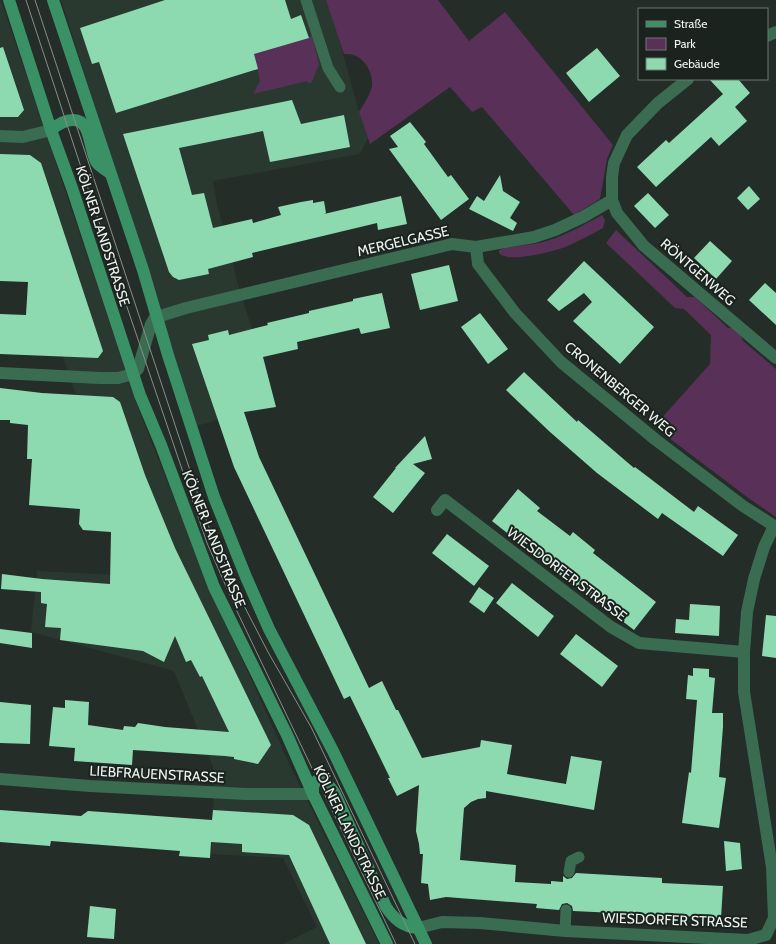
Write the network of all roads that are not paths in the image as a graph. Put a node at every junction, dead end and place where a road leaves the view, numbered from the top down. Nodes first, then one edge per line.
1 (9, 0) edge
2 (53, 0) edge
3 (306, 0) edge
4 (687, 80) edge
5 (340, 87) dead end
6 (51, 130) junction
7 (0, 136) edge
8 (110, 172) junction
9 (612, 200) junction
10 (476, 247) junction
11 (157, 317) junction
12 (776, 358) edge
13 (0, 373) edge
14 (133, 374) junction
15 (438, 510) dead end
16 (775, 526) edge
17 (744, 652) junction
18 (0, 779) edge
19 (313, 794) junction
20 (579, 857) dead end
21 (569, 872) dead end
22 (566, 910) dead end
23 (418, 928) junction
24 (565, 931) junction
25 (387, 944) edge
26 (426, 944) edge

1 - 6 main road, KÖLNER LANDSTRASSE
2 - 8 main road, KÖLNER LANDSTRASSE
3 - 5 lane
4 - 9 street
6 - 7 street
6 - 8 main road, KÖLNER LANDSTRASSE
6 - 14 main road, KÖLNER LANDSTRASSE
8 - 11 main road, KÖLNER LANDSTRASSE
9 - 10 street, MERGELGASSE
9 - 12 street, RÖNTGENWEG
10 - 11 street, MERGELGASSE
10 - 16 street, CRONENBERGER WEG
11 - 14 street
11 - 23 main road, KÖLNER LANDSTRASSE
13 - 14 street
14 - 19 main road, KÖLNER LANDSTRASSE
15 - 17 street, WIESDORFER STRASSE
16 - 17 street, WIESDORFER STRASSE
17 - 24 street, WIESDORFER STRASSE
18 - 19 street, LIEBFRAUENSTRASSE
19 - 23 main road
19 - 25 main road, KÖLNER LANDSTRASSE
20 - 21 lane
22 - 24 lane
23 - 24 street, WIESDORFER STRASSE
23 - 26 main road, KÖLNER LANDSTRASSE

